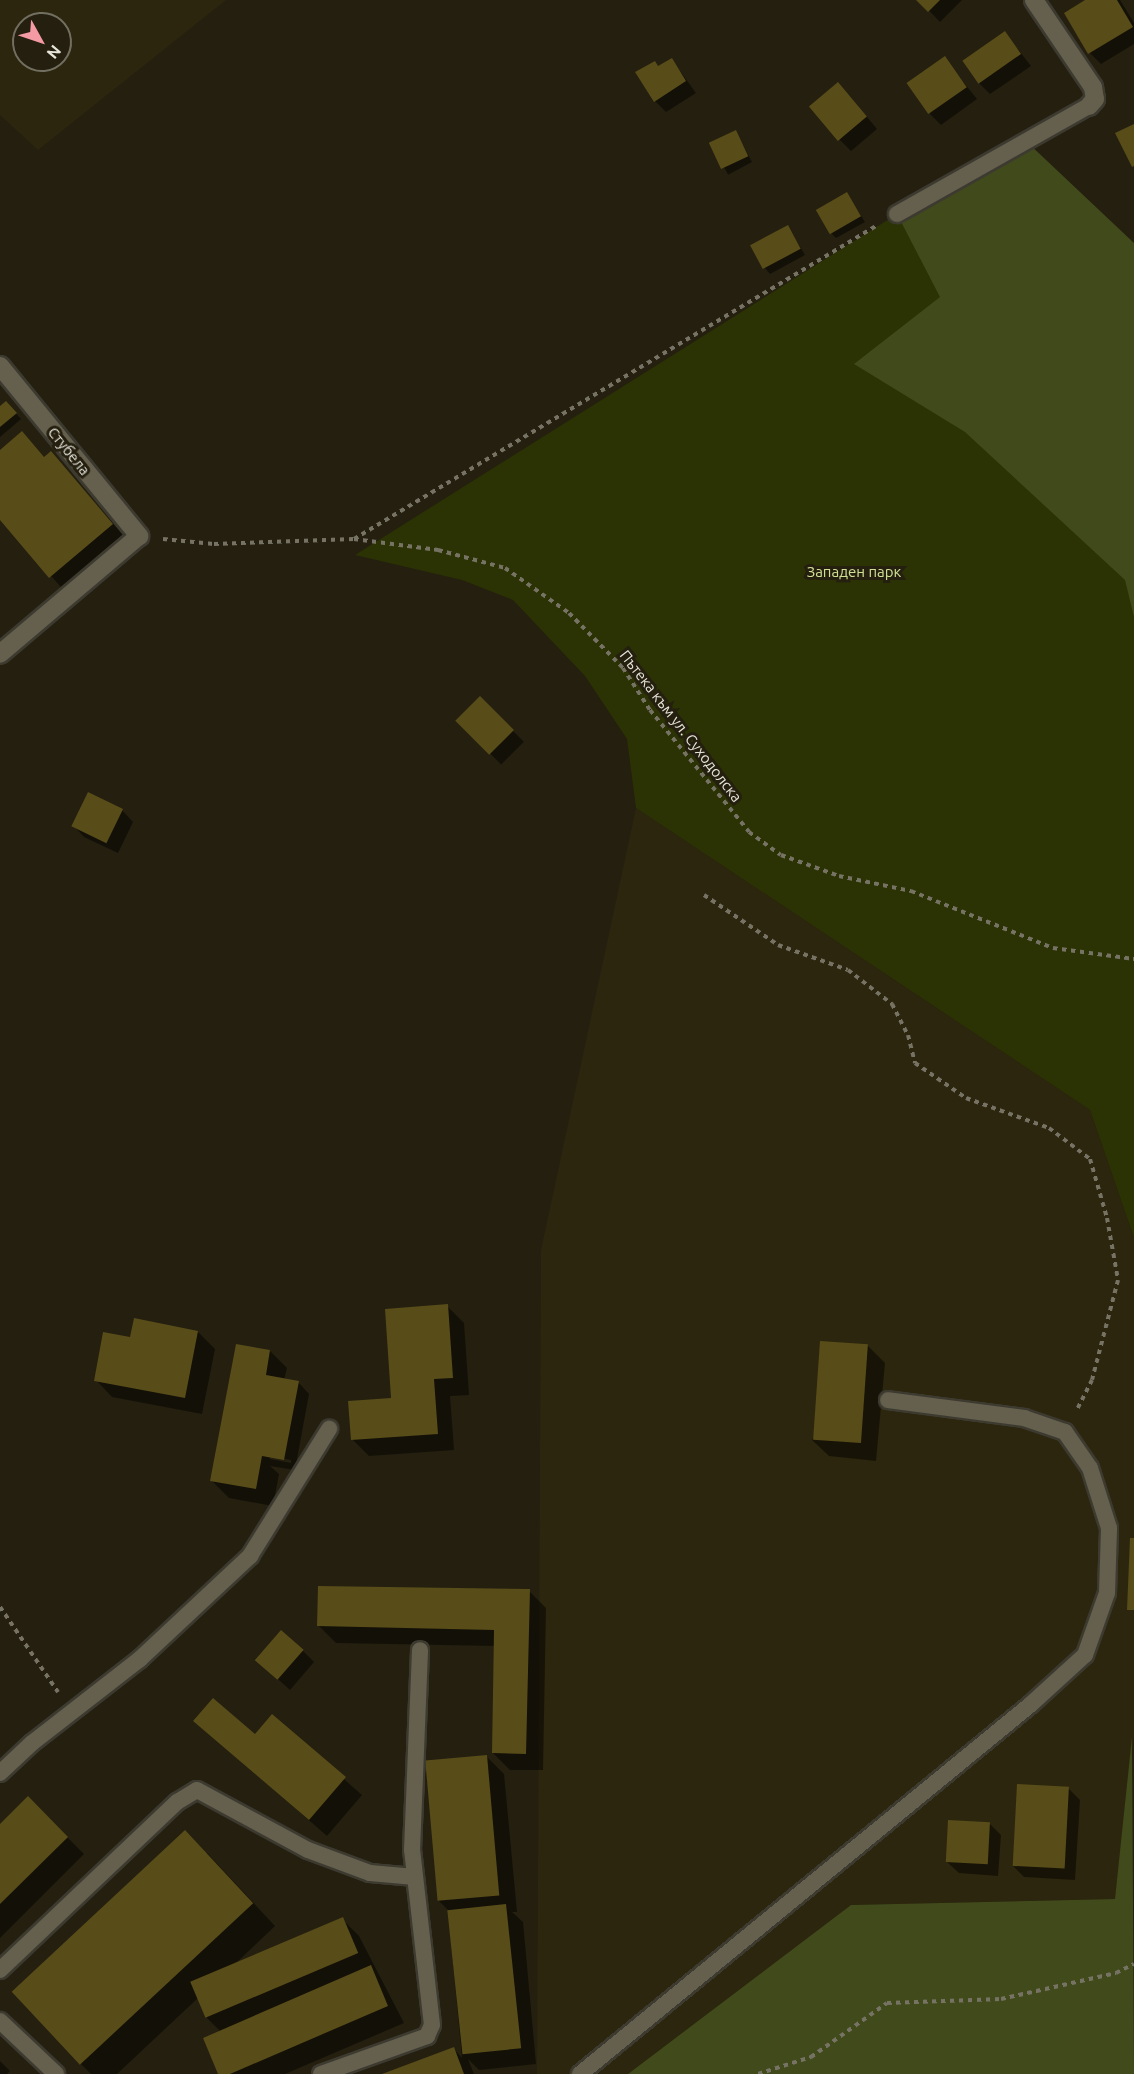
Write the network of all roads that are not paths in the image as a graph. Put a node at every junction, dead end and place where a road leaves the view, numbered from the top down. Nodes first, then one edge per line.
1 (1034, 0) edge
2 (1089, 106) joint
3 (897, 214) road end
4 (0, 366) edge
5 (0, 654) edge
6 (888, 1400) dead end
7 (329, 1429) dead end
8 (420, 1650) dead end
9 (0, 1773) edge
10 (416, 1877) junction
11 (0, 1970) edge
12 (0, 2021) edge
13 (56, 2074) edge
14 (321, 2074) edge
15 (580, 2074) edge

1 - 2 street
2 - 3 lane
4 - 5 street, Стубела
6 - 15 lane
7 - 9 lane
8 - 10 lane
10 - 11 lane
10 - 14 lane
12 - 13 lane

